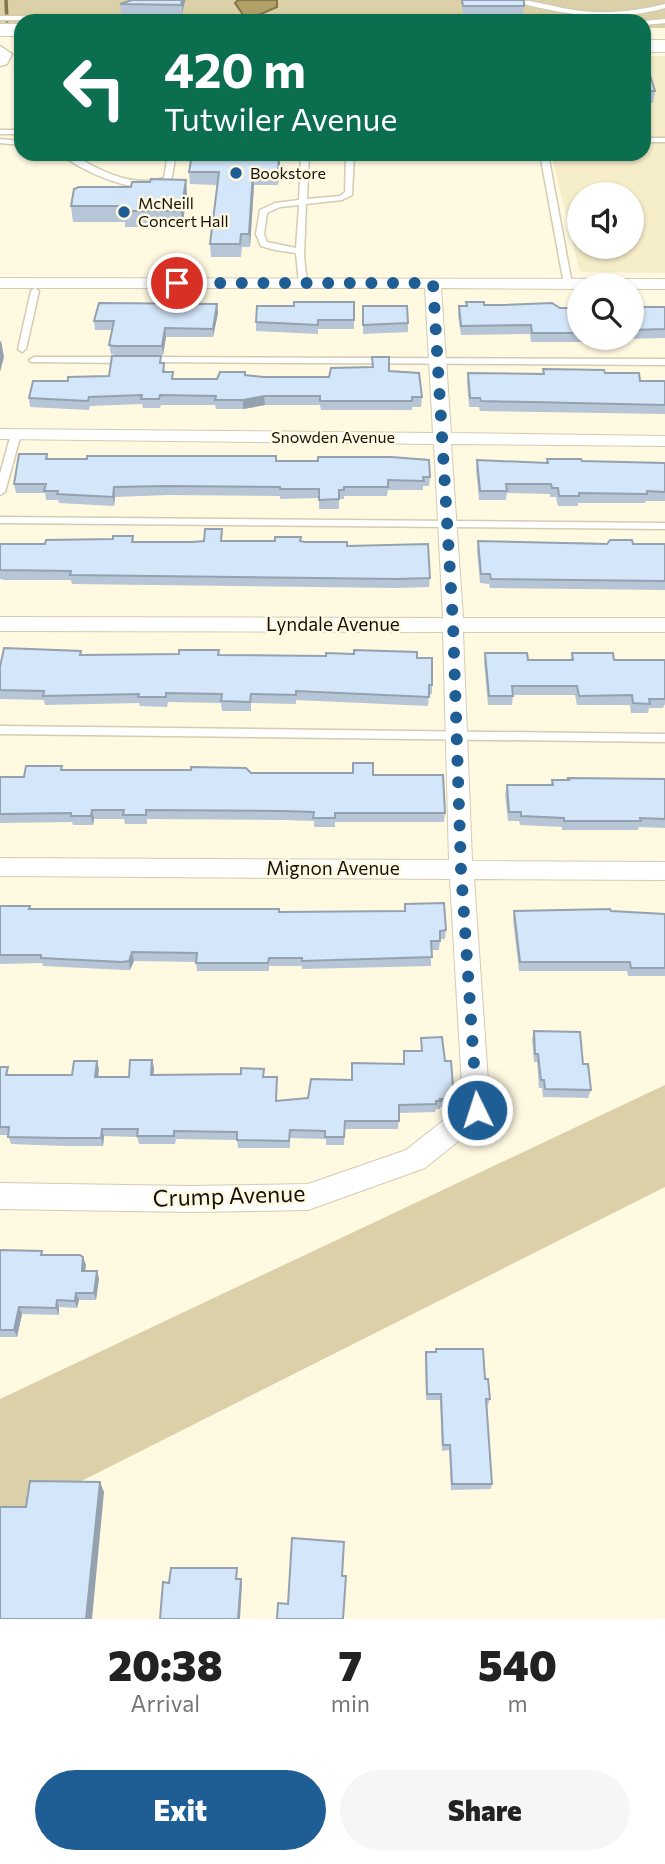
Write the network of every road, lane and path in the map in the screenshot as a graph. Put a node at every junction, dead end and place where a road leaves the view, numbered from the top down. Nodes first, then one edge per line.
1 (518, 0) edge
2 (663, 7) edge
3 (595, 14) edge
4 (640, 14) edge
5 (665, 15) edge
6 (0, 52) edge
7 (0, 60) edge
8 (78, 161) edge
9 (171, 161) edge
10 (305, 161) edge
11 (351, 161) edge
12 (546, 161) edge
13 (303, 201) junction
14 (300, 251) junction
15 (570, 273) edge
16 (0, 283) edge
17 (665, 284) edge
18 (644, 285) edge
19 (177, 287) junction
20 (302, 288) junction
21 (433, 288) junction
22 (567, 289) edge
23 (0, 291) edge
24 (36, 291) junction
25 (644, 294) edge
26 (665, 294) edge
27 (22, 349) dead end
28 (34, 360) dead end
29 (437, 360) junction
30 (665, 362) edge
31 (8, 434) edge
32 (441, 438) junction
33 (665, 440) edge
34 (0, 492) edge
35 (0, 520) edge
36 (447, 525) junction
37 (665, 526) edge
38 (453, 623) junction
39 (0, 624) edge
40 (665, 625) edge
41 (0, 730) edge
42 (457, 737) junction
43 (665, 738) edge
44 (0, 867) edge
45 (461, 869) junction
46 (665, 871) edge
47 (0, 1196) edge

1 - 3 lane
2 - 4 lane
2 - 5 lane
6 - 7 main road
8 - 9 lane
10 - 13 lane
11 - 13 lane
12 - 15 lane
13 - 14 lane
13 - 14 lane
14 - 20 lane
16 - 19 street
17 - 18 street
19 - 20 street
19 - 24 street
20 - 21 street
21 - 22 street
21 - 29 street
23 - 24 street
24 - 27 lane
25 - 26 street
28 - 29 lane
29 - 30 lane
29 - 32 street
31 - 32 street, Snowden Avenue
31 - 34 lane
32 - 33 street, Snowden Avenue
32 - 36 street
35 - 36 lane
36 - 37 lane
36 - 38 street
38 - 39 street, Lyndale Avenue
38 - 40 street, Lyndale Avenue
38 - 42 street
41 - 42 lane
42 - 43 lane
42 - 45 street
44 - 45 street, Mignon Avenue
45 - 46 street, Mignon Avenue
45 - 47 street, Crump Avenue

